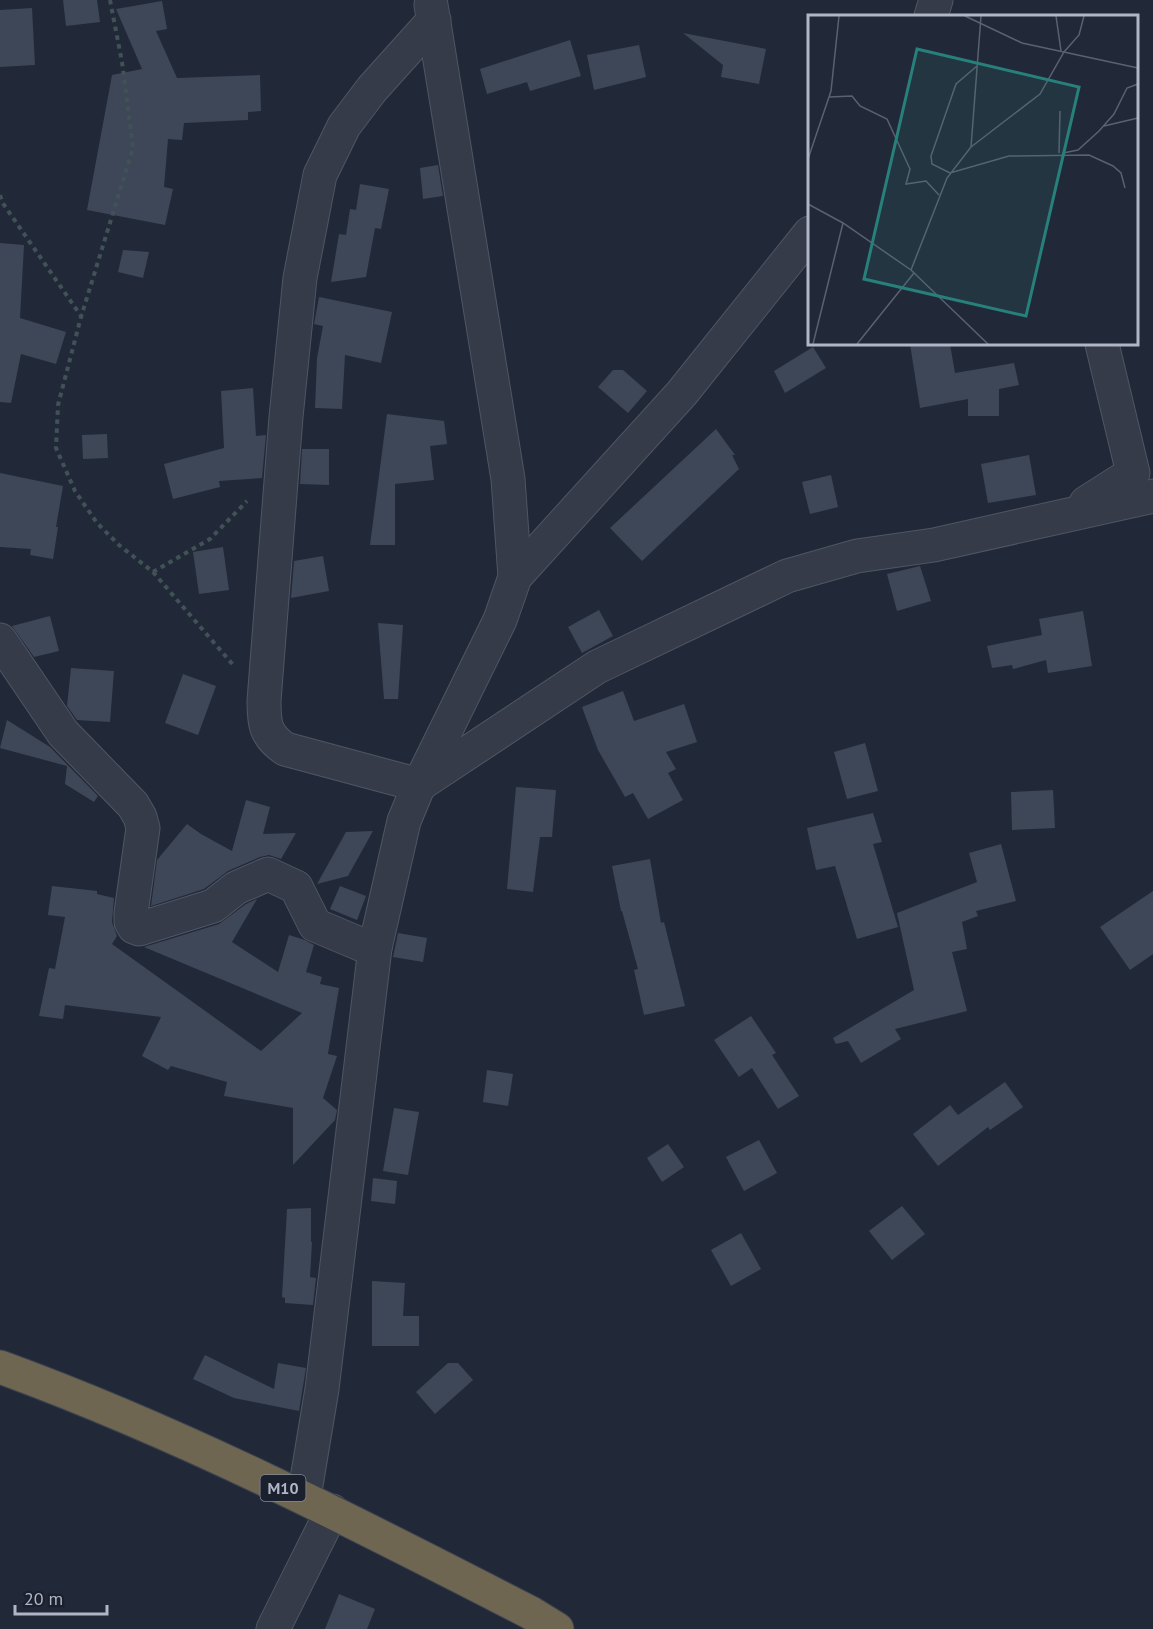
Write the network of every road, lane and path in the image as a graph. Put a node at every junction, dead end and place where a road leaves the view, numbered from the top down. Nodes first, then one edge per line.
1 (110, 0) edge
2 (936, 0) edge
3 (432, 10) edge
4 (931, 15) edge
5 (0, 195) edge
6 (808, 236) edge
7 (81, 317) junction
8 (1102, 345) edge
9 (283, 464) junction
10 (1146, 479) edge
11 (153, 572) junction
12 (515, 577) junction
13 (0, 640) edge
14 (264, 701) junction
15 (418, 785) junction
16 (375, 948) junction
17 (0, 1367) edge
18 (303, 1497) junction
19 (332, 1511) junction
20 (273, 1629) edge
21 (557, 1629) edge

1 - 7 path
2 - 4 street
3 - 9 street
3 - 12 street
5 - 7 path
6 - 12 street
7 - 11 path
8 - 10 street
9 - 11 path
9 - 14 street
10 - 15 street
11 - 14 path
12 - 15 street
13 - 16 street
14 - 15 street
15 - 16 street
16 - 18 street
17 - 18 highway, M10
18 - 19 highway, M10
19 - 20 street
19 - 21 highway, M10

